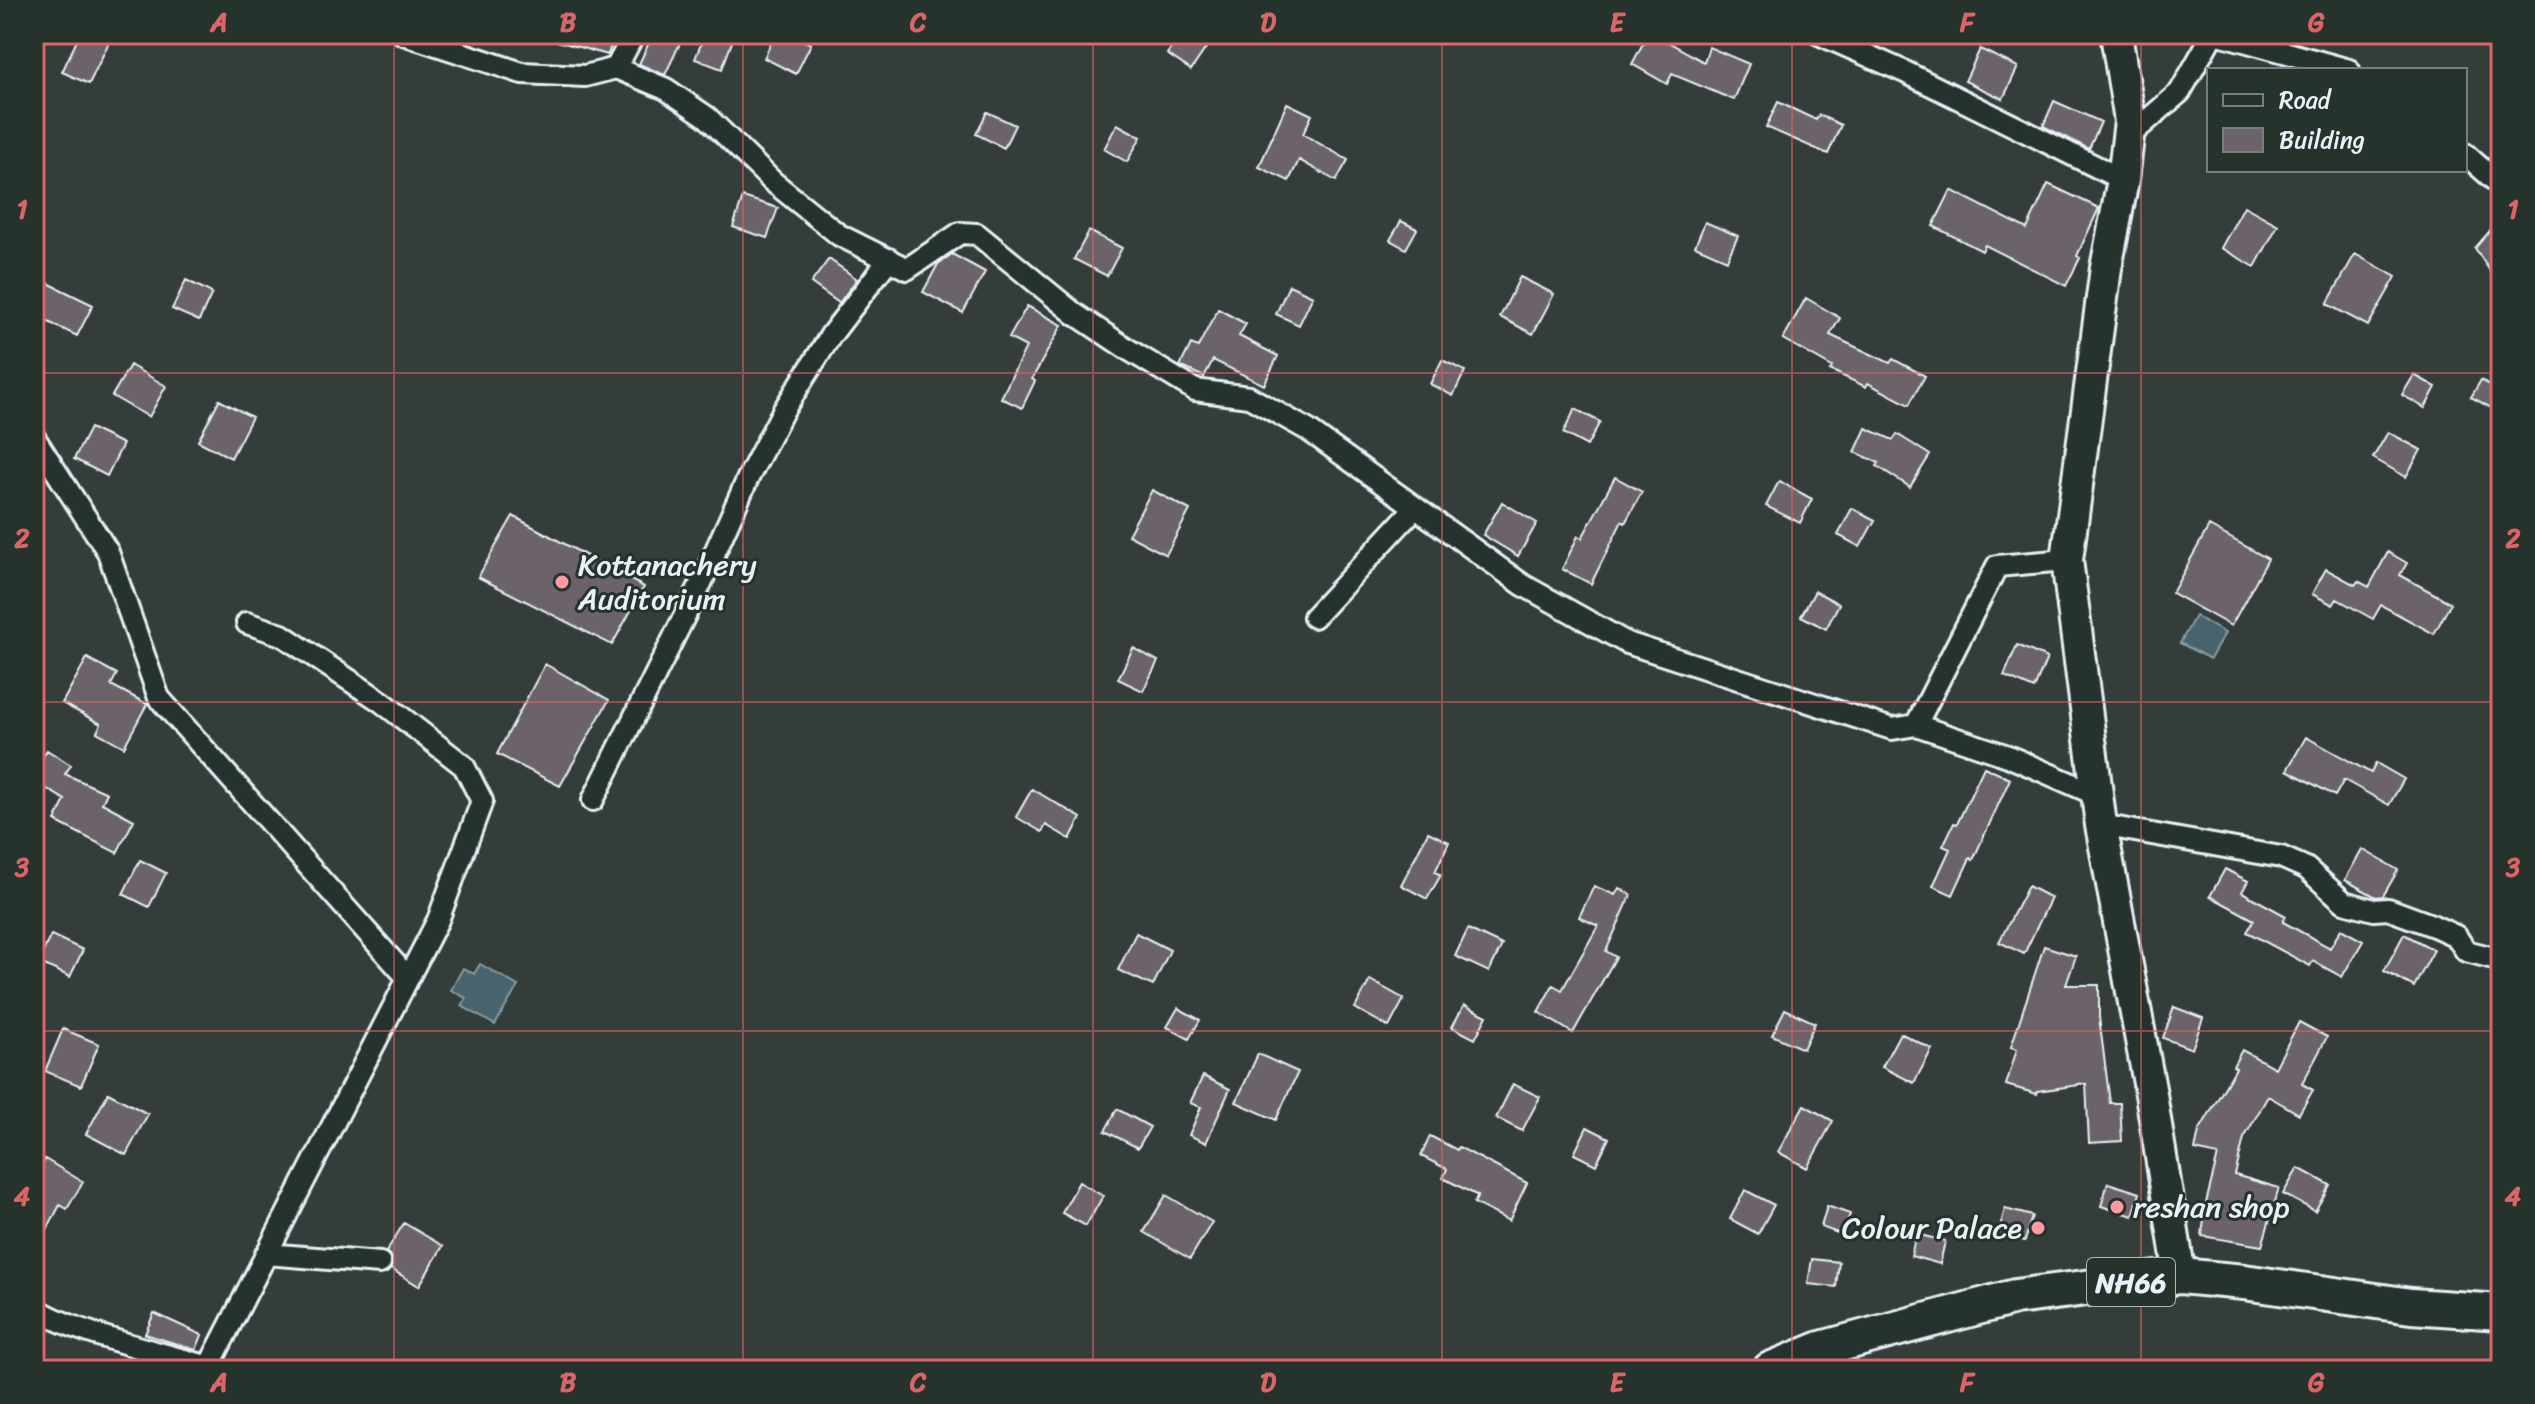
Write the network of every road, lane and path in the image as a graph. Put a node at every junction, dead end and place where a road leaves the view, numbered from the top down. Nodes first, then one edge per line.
1 (403, 34) edge
2 (634, 34) edge
3 (1819, 34) edge
4 (2116, 34) edge
5 (2216, 34) edge
6 (616, 68) junction
7 (2342, 68) edge
8 (2128, 137) junction
9 (2467, 156) edge
10 (2123, 180) junction
11 (2501, 186) edge
12 (889, 259) junction
13 (34, 437) edge
14 (1414, 509) junction
15 (2067, 560) junction
16 (1314, 617) dead end
17 (247, 623) dead end
18 (1916, 725) junction
19 (2097, 795) junction
20 (593, 800) dead end
21 (2101, 825) junction
22 (2501, 960) edge
23 (407, 977) junction
24 (266, 1254) junction
25 (380, 1263) dead end
26 (2180, 1276) junction
27 (34, 1306) edge
28 (2501, 1312) edge
29 (208, 1368) edge
30 (1770, 1370) edge

1 - 6 street
2 - 6 street
3 - 10 street
4 - 8 main road
5 - 7 street
5 - 8 street
6 - 12 street
8 - 10 main road
9 - 11 street
10 - 15 main road
12 - 14 street
12 - 20 street
13 - 23 street
14 - 16 street
14 - 18 street
15 - 18 street
15 - 19 main road
17 - 23 street
18 - 19 street
19 - 21 main road
21 - 22 street
21 - 26 main road
23 - 24 street
24 - 25 street
24 - 29 street
26 - 28 highway, NH66
26 - 30 highway, NH66
27 - 29 street

